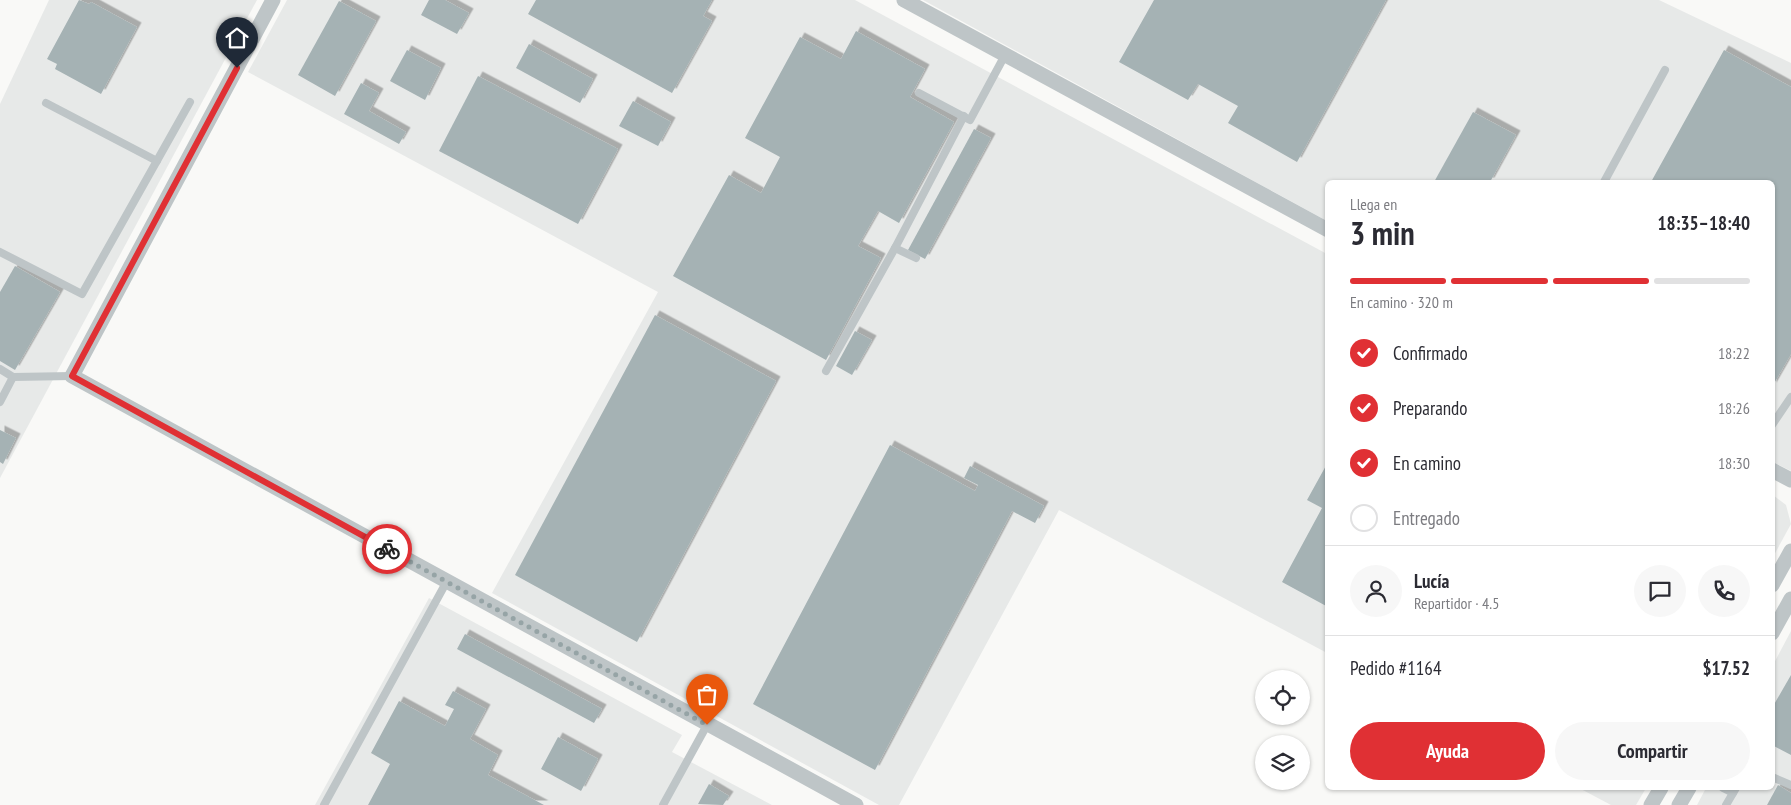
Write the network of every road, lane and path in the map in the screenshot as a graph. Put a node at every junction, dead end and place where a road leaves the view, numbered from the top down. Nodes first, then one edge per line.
1 (273, 0) edge
2 (904, 0) edge
3 (1005, 55) junction
4 (1665, 70) dead end
5 (919, 93) dead end
6 (190, 102) dead end
7 (46, 103) dead end
8 (964, 116) junction
9 (157, 161) junction
10 (1605, 180) edge
11 (1325, 228) edge
12 (895, 248) junction
13 (0, 252) edge
14 (916, 258) dead end
15 (0, 369) edge
16 (826, 370) dead end
17 (72, 376) junction
18 (13, 377) junction
19 (1791, 397) edge
20 (0, 402) edge
21 (1775, 420) edge
22 (1775, 472) edge
23 (1791, 480) edge
24 (1791, 551) edge
25 (1775, 580) edge
26 (447, 582) junction
27 (1791, 599) edge
28 (1775, 628) edge
29 (707, 725) junction
30 (1775, 778) edge
31 (1791, 785) edge
32 (1660, 790) edge
33 (1688, 790) edge
34 (1735, 790) edge
35 (324, 805) edge
36 (662, 805) edge
37 (856, 805) edge
38 (1651, 805) edge
39 (1679, 805) edge
40 (1726, 805) edge

1 - 17 street
2 - 3 street
3 - 8 lane
3 - 11 street
4 - 10 lane
5 - 8 lane
6 - 9 lane
7 - 9 lane
8 - 12 lane
9 - 13 lane
12 - 14 lane
12 - 16 lane
15 - 18 lane
17 - 18 lane
17 - 26 street
18 - 20 lane
19 - 21 lane
22 - 23 street
24 - 25 street
26 - 29 street
26 - 35 lane
27 - 28 street
29 - 36 lane
29 - 37 street
30 - 31 lane
32 - 38 street
33 - 39 street
34 - 40 lane

